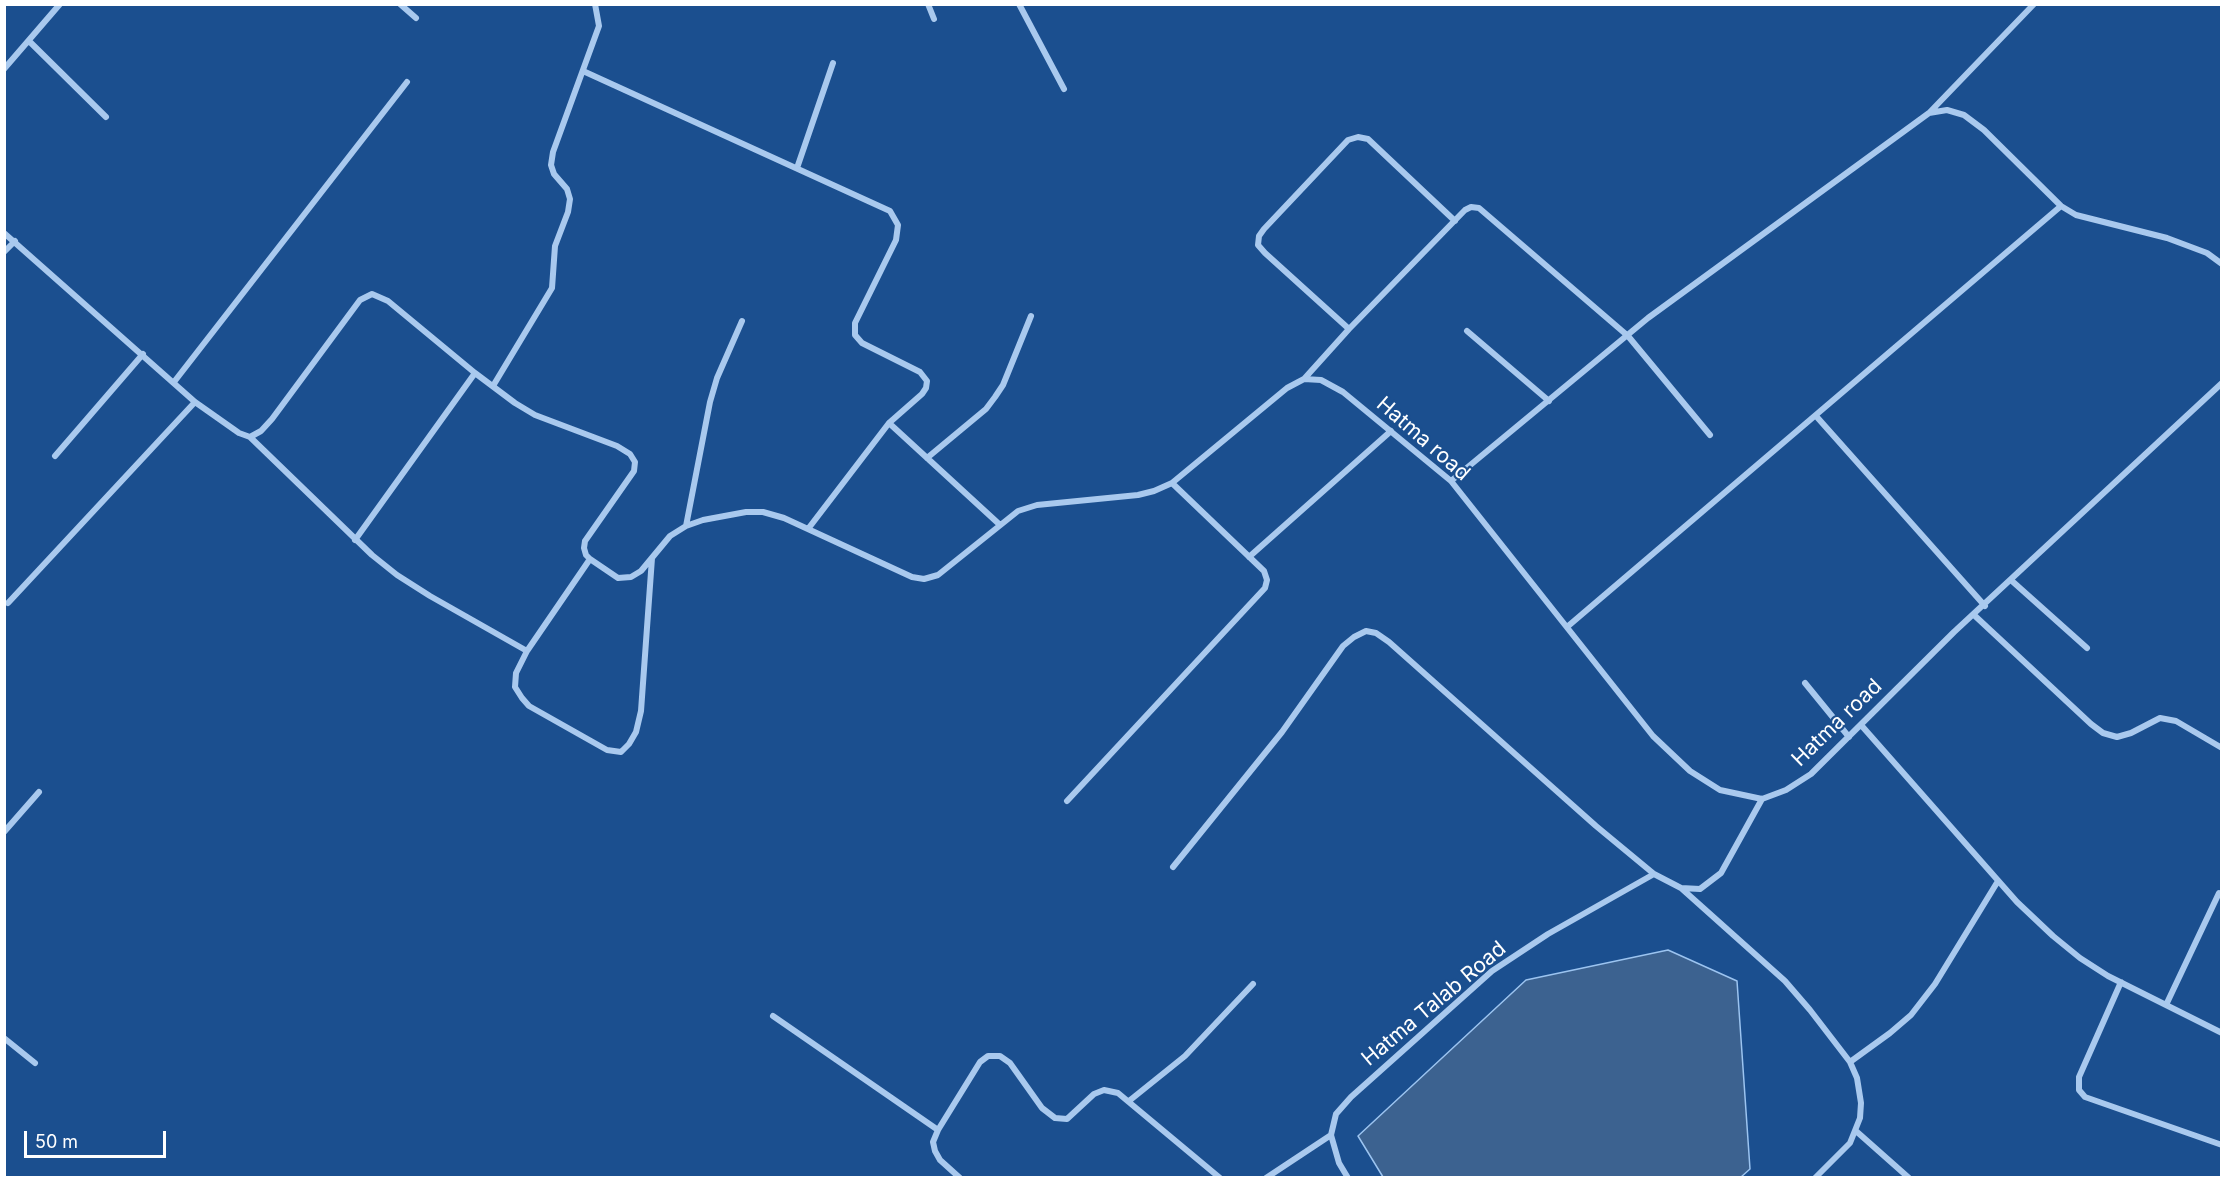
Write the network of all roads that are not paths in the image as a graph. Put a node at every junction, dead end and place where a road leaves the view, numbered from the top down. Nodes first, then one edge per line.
1 (60, 4) edge
2 (400, 4) edge
3 (595, 4) edge
4 (928, 4) edge
5 (1019, 4) edge
6 (2034, 4) edge
7 (416, 18) dead end
8 (934, 19) dead end
9 (29, 41) junction
10 (833, 63) dead end
11 (4, 69) edge
12 (583, 71) junction
13 (407, 82) dead end
14 (1064, 89) dead end
15 (1929, 113) junction
16 (106, 117) dead end
17 (797, 168) junction
18 (2061, 206) junction
19 (1455, 221) junction
20 (4, 232) edge
21 (15, 241) junction
22 (4, 252) edge
23 (2222, 264) edge
24 (1031, 316) dead end
25 (742, 321) dead end
26 (1349, 328) junction
27 (1467, 331) dead end
28 (1628, 336) junction
29 (143, 354) junction
30 (475, 373) junction
31 (1304, 379) junction
32 (174, 382) junction
33 (2222, 384) edge
34 (493, 386) junction
35 (1549, 401) junction
36 (195, 402) junction
37 (1816, 416) junction
38 (889, 423) junction
39 (1391, 431) junction
40 (1710, 435) dead end
41 (250, 436) junction
42 (55, 456) dead end
43 (927, 458) junction
44 (1451, 481) junction
45 (1172, 483) junction
46 (999, 524) junction
47 (686, 526) junction
48 (808, 529) junction
49 (355, 540) junction
50 (652, 557) junction
51 (1249, 557) junction
52 (590, 559) junction
53 (2012, 580) junction
54 (8, 603) dead end
55 (1985, 606) junction
56 (1974, 615) junction
57 (1568, 627) junction
58 (2087, 648) dead end
59 (527, 651) junction
60 (1805, 683) dead end
61 (1861, 725) junction
62 (1849, 736) junction
63 (2222, 748) edge
64 (39, 792) dead end
65 (1762, 798) junction
66 (1067, 801) dead end
67 (4, 832) edge
68 (1173, 867) dead end
69 (1654, 874) junction
70 (1998, 880) junction
71 (1681, 888) junction
72 (2219, 893) dead end
73 (2121, 982) junction
74 (1253, 984) dead end
75 (2166, 1005) junction
76 (773, 1016) dead end
77 (2222, 1033) edge
78 (4, 1038) edge
79 (1850, 1062) junction
80 (35, 1063) dead end
81 (1130, 1101) junction
82 (938, 1130) junction
83 (1856, 1131) junction
84 (1331, 1136) junction
85 (2222, 1145) edge
86 (960, 1178) edge
87 (1220, 1178) edge
88 (1266, 1178) edge
89 (1348, 1178) edge
90 (1815, 1178) edge
91 (1909, 1178) edge

1 - 9 street
2 - 7 street
3 - 12 street
4 - 8 street
5 - 14 street
6 - 15 street
9 - 11 street
9 - 16 street
10 - 17 street
12 - 17 street
12 - 34 street
13 - 32 street
15 - 18 street
15 - 28 street
17 - 38 street
18 - 23 street
18 - 37 street
19 - 26 street
19 - 26 street
19 - 28 street
20 - 21 street
21 - 22 street
21 - 29 street
24 - 43 street
25 - 47 street
26 - 31 street
27 - 35 street
28 - 35 street
28 - 40 street
29 - 32 street
29 - 42 street
30 - 34 street
30 - 41 street
30 - 49 street
31 - 39 street, Hatma road
31 - 45 street
32 - 36 street
33 - 53 street, Hatma road
34 - 52 street
35 - 44 street
36 - 41 street
36 - 54 street
37 - 55 street
37 - 57 street
38 - 43 street
38 - 48 street
39 - 44 street, Hatma road
39 - 51 street
41 - 49 street
43 - 46 street
44 - 57 street, Hatma road
45 - 46 street
45 - 51 street
46 - 48 street
47 - 48 street
47 - 50 street
49 - 59 street
50 - 52 street
50 - 59 street
51 - 66 street
52 - 59 street
53 - 55 street, Hatma road
53 - 58 street
55 - 56 street, Hatma road
56 - 61 street, Hatma road
56 - 63 street
57 - 65 street, Hatma road
60 - 62 street
61 - 62 street, Hatma road
61 - 70 street
62 - 65 street, Hatma road
64 - 67 street
65 - 71 street
68 - 69 street
69 - 71 street
69 - 84 street, Hatma Talab Road
70 - 73 street
70 - 79 street
71 - 79 street
72 - 75 street
73 - 75 street
73 - 85 street
74 - 81 street
75 - 77 street
76 - 82 street
78 - 80 street
79 - 83 street
81 - 82 street
81 - 87 street
82 - 86 street
83 - 90 street
83 - 91 street
84 - 88 street
84 - 89 street

